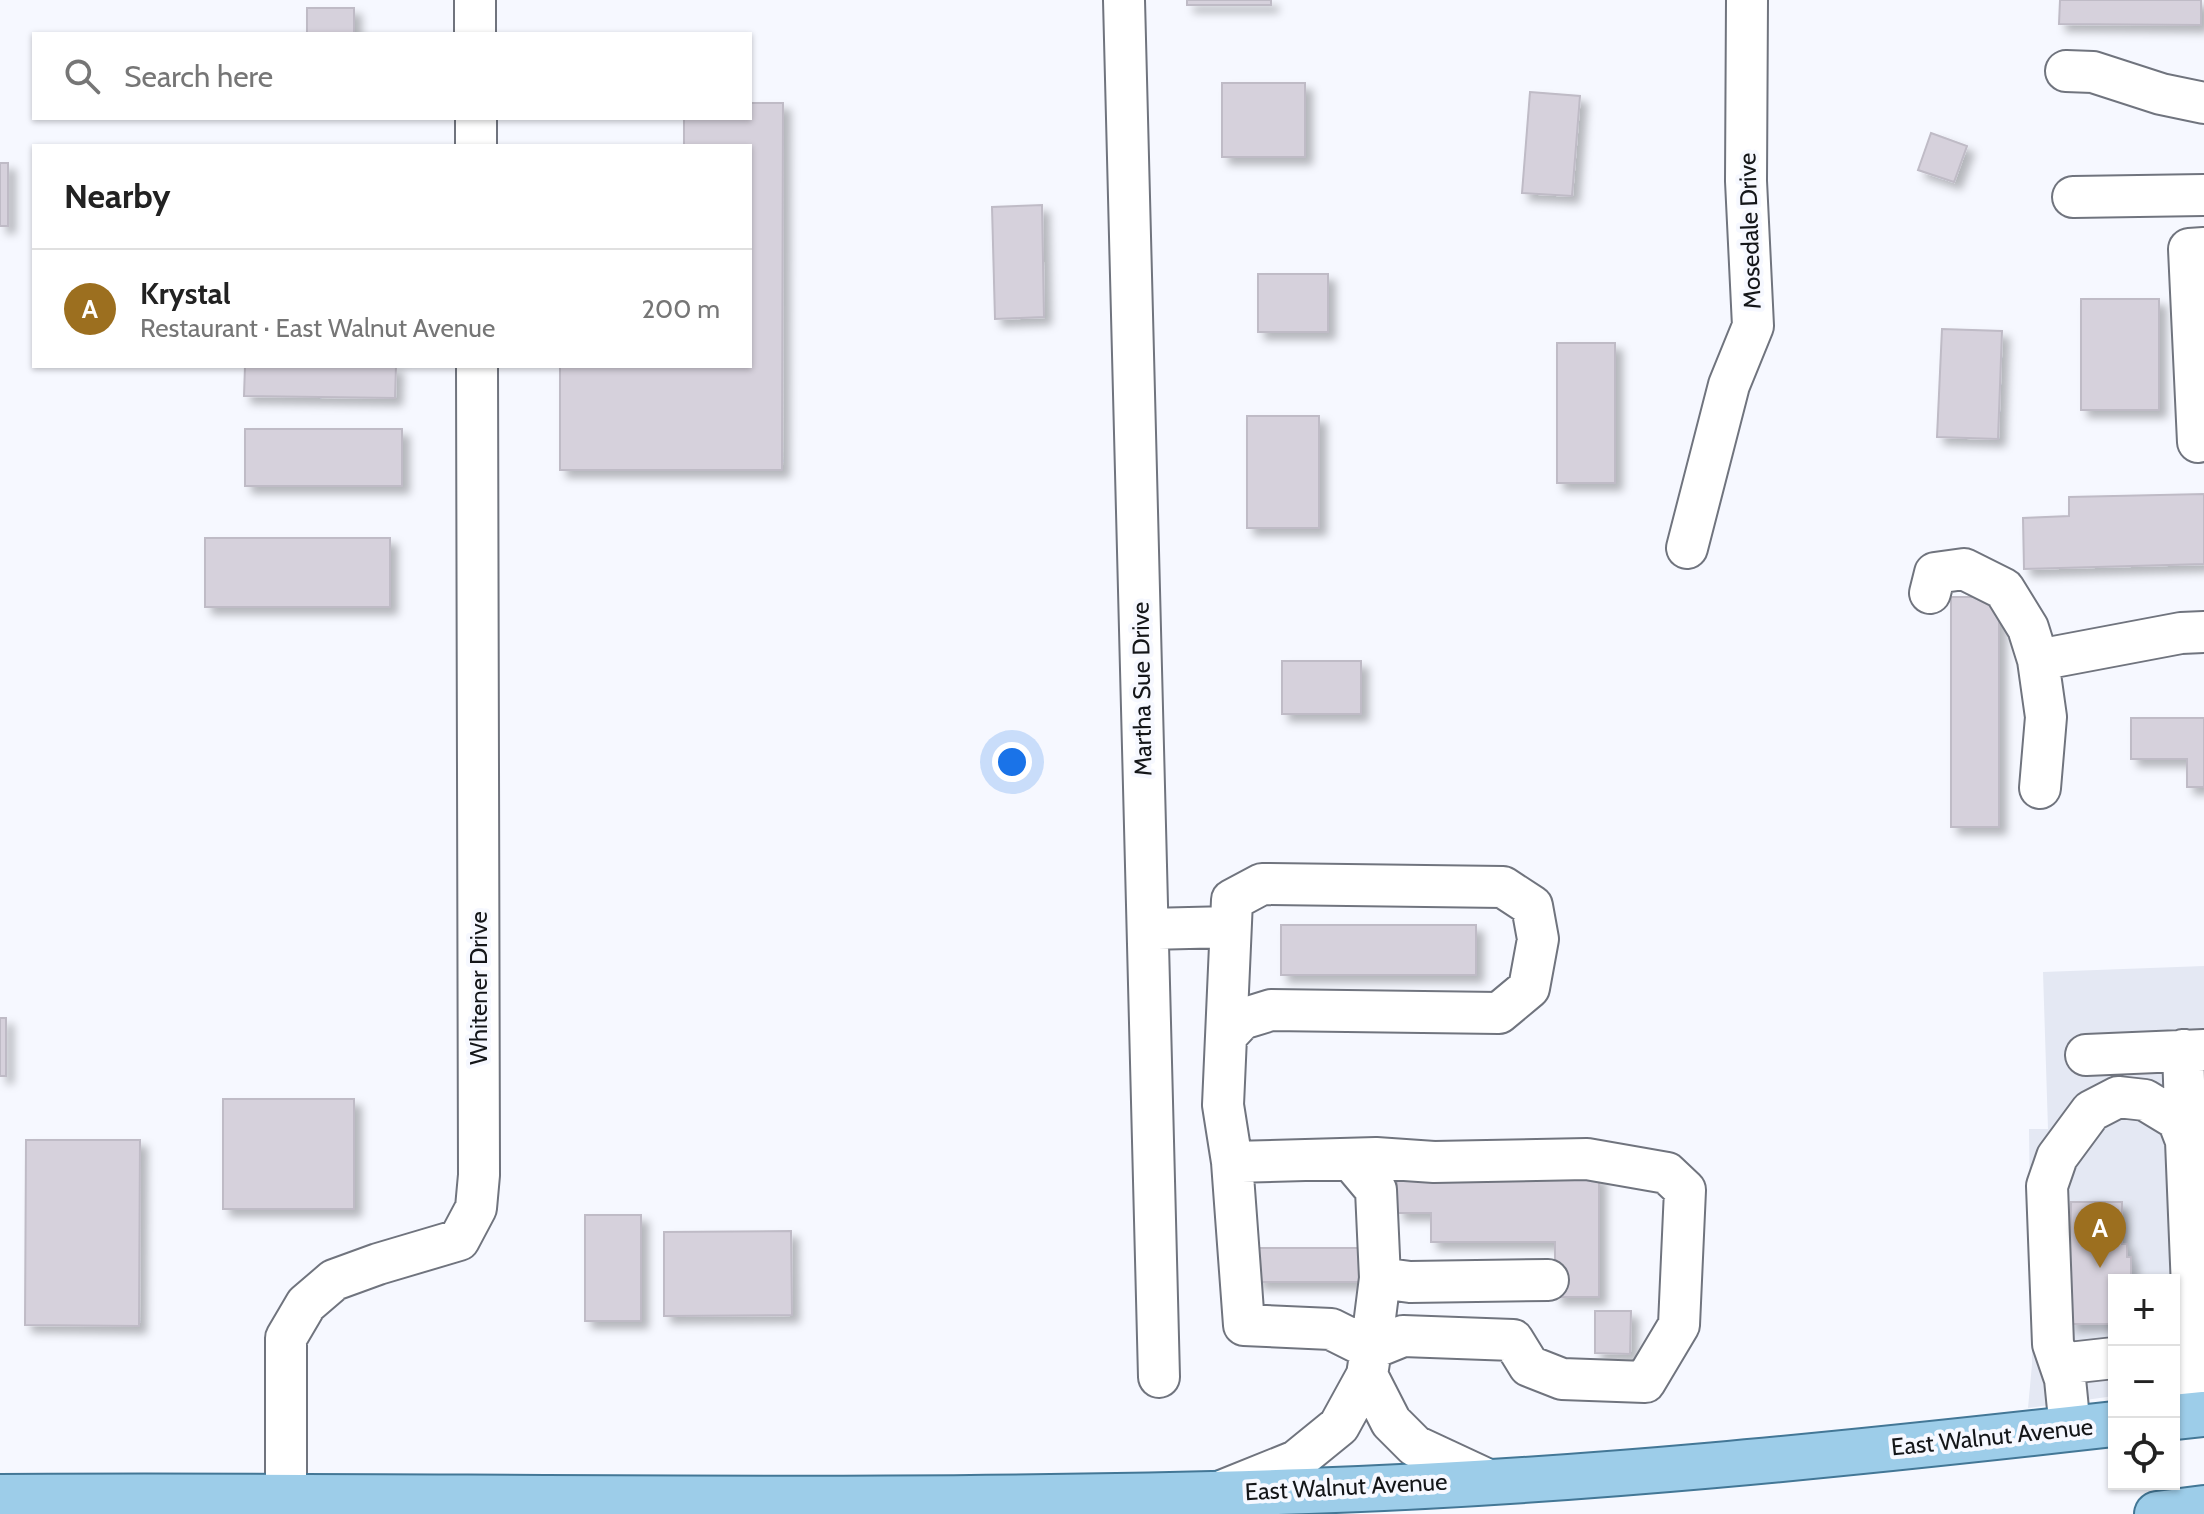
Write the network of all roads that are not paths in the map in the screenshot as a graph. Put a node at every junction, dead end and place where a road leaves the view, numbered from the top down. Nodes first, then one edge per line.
1 (475, 0) edge
2 (1124, 0) edge
3 (1747, 0) edge
4 (475, 32) edge
5 (2066, 71) dead end
6 (2204, 103) edge
7 (476, 120) edge
8 (476, 144) edge
9 (2204, 195) edge
10 (2073, 197) dead end
11 (2204, 248) edge
12 (477, 368) edge
13 (2198, 442) dead end
14 (1687, 548) dead end
15 (1930, 593) dead end
16 (2204, 632) edge
17 (2038, 660) junction
18 (2040, 788) dead end
19 (1230, 927) junction
20 (1148, 929) junction
21 (1226, 1036) junction
22 (2193, 1050) edge
23 (2086, 1055) dead end
24 (2186, 1141) junction
25 (1350, 1159) junction
26 (1232, 1162) junction
27 (1380, 1278) junction
28 (1548, 1280) dead end
29 (2183, 1350) edge
30 (2108, 1359) edge
31 (1369, 1362) junction
32 (2060, 1364) junction
33 (1159, 1377) dead end
34 (2190, 1415) edge
35 (2108, 1425) edge
36 (2070, 1429) junction
37 (1488, 1480) junction
38 (1217, 1493) junction
39 (286, 1495) junction
40 (0, 1497) edge
41 (2204, 1508) edge
42 (2157, 1514) edge

1 - 4 street
2 - 20 street, Martha Sue Drive
3 - 14 street, Mosedale Drive
5 - 6 street
7 - 8 street
9 - 10 street
11 - 13 street
12 - 39 street, Whitener Drive
15 - 17 street
16 - 17 street
17 - 18 street
19 - 20 street
19 - 21 street
19 - 21 street
20 - 33 street, Martha Sue Drive
21 - 26 street
22 - 23 street
22 - 24 street
24 - 29 street
24 - 32 street
25 - 26 street
25 - 27 street
25 - 31 street
26 - 31 street
27 - 28 street
27 - 31 street
29 - 34 street
30 - 32 street
31 - 37 street
31 - 38 street
32 - 36 street
35 - 36 main road, East Walnut Avenue
36 - 37 main road, East Walnut Avenue
37 - 38 main road, East Walnut Avenue
38 - 39 main road, East Walnut Avenue
39 - 40 main road, East Walnut Avenue
41 - 42 main road

